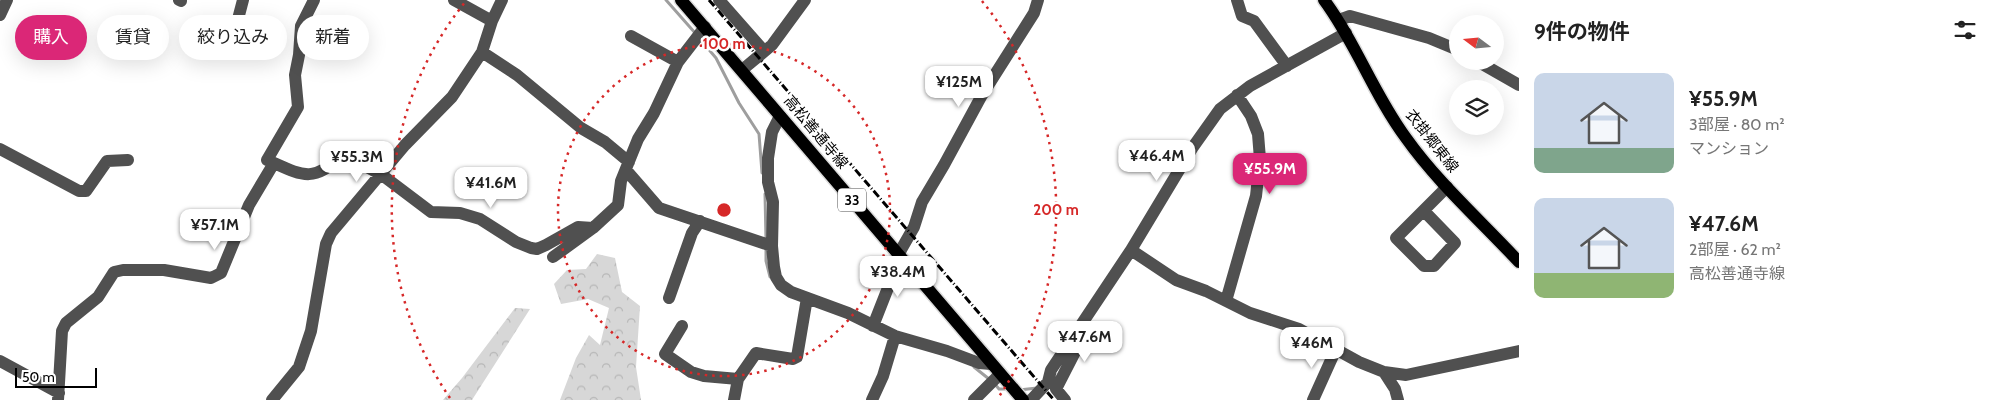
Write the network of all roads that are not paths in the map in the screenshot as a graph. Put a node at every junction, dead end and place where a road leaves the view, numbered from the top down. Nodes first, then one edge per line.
1 (7, 0) edge
2 (243, 0) edge
3 (314, 0) edge
4 (454, 0) edge
5 (502, 0) edge
6 (681, 0) edge
7 (719, 0) edge
8 (805, 0) edge
9 (1038, 0) edge
10 (1237, 0) edge
11 (1324, 0) edge
12 (0, 15) edge
13 (239, 15) edge
14 (492, 20) junction
15 (1339, 20) junction
16 (704, 27) junction
17 (1346, 33) junction
18 (631, 36) dead end
19 (1449, 46) edge
20 (764, 51) junction
21 (482, 52) junction
22 (678, 62) junction
23 (1287, 66) junction
24 (742, 70) junction
25 (1493, 70) edge
26 (1519, 85) edge
27 (1237, 94) junction
28 (780, 116) junction
29 (0, 149) edge
30 (128, 160) dead end
31 (274, 163) junction
32 (627, 166) junction
33 (382, 175) junction
34 (1448, 187) junction
35 (1424, 211) junction
36 (700, 222) junction
37 (593, 228) junction
38 (772, 246) junction
39 (1131, 250) junction
40 (553, 257) dead end
41 (901, 257) junction
42 (1518, 258) edge
43 (669, 298) dead end
44 (807, 298) junction
45 (1226, 301) junction
46 (682, 326) dead end
47 (872, 326) junction
48 (1077, 330) junction
49 (895, 336) junction
50 (1336, 349) junction
51 (1519, 352) edge
52 (0, 361) edge
53 (991, 364) junction
54 (1384, 372) junction
55 (1000, 374) junction
56 (738, 378) junction
57 (58, 397) edge
58 (272, 400) edge
59 (734, 400) edge
60 (873, 400) edge
61 (974, 400) edge
62 (1022, 400) edge
63 (1031, 400) edge
64 (1065, 400) edge
65 (1313, 400) edge
66 (1398, 400) edge

1 - 12 street
2 - 13 street
3 - 31 street
4 - 14 street
5 - 14 street
6 - 16 main road, 高松善通寺線 / 33
7 - 20 street
8 - 20 street
9 - 41 street
10 - 23 street
11 - 15 main road, 衣掛郷東線
14 - 21 street
15 - 17 main road, 衣掛郷東線
15 - 19 street
16 - 22 street
16 - 24 main road, 高松善通寺線 / 33
17 - 23 street
17 - 34 main road, 衣掛郷東線
18 - 22 street
20 - 24 street
21 - 32 street
21 - 33 street
22 - 32 street
23 - 27 street
24 - 28 main road, 高松善通寺線 / 33
25 - 26 street
27 - 39 street
27 - 45 street
28 - 38 street
28 - 41 main road, 高松善通寺線 / 33
29 - 30 street
31 - 33 street
31 - 57 street
32 - 36 street
32 - 37 street
33 - 37 street
33 - 58 street
34 - 35 street
34 - 42 main road, 衣掛郷東線
35 - 35 street
36 - 38 street
36 - 43 street
37 - 40 street
38 - 44 street
39 - 45 street
39 - 48 street
41 - 47 street
41 - 53 main road, 高松善通寺線 / 33
44 - 47 street
44 - 56 street
45 - 50 street
46 - 56 street
47 - 49 street
48 - 63 street
48 - 64 street
49 - 53 street
49 - 60 street
50 - 54 street
50 - 65 street
51 - 54 street
52 - 57 street
53 - 55 main road, 高松善通寺線 / 33
54 - 66 street
55 - 61 street
55 - 62 main road, 高松善通寺線 / 33
56 - 59 street

